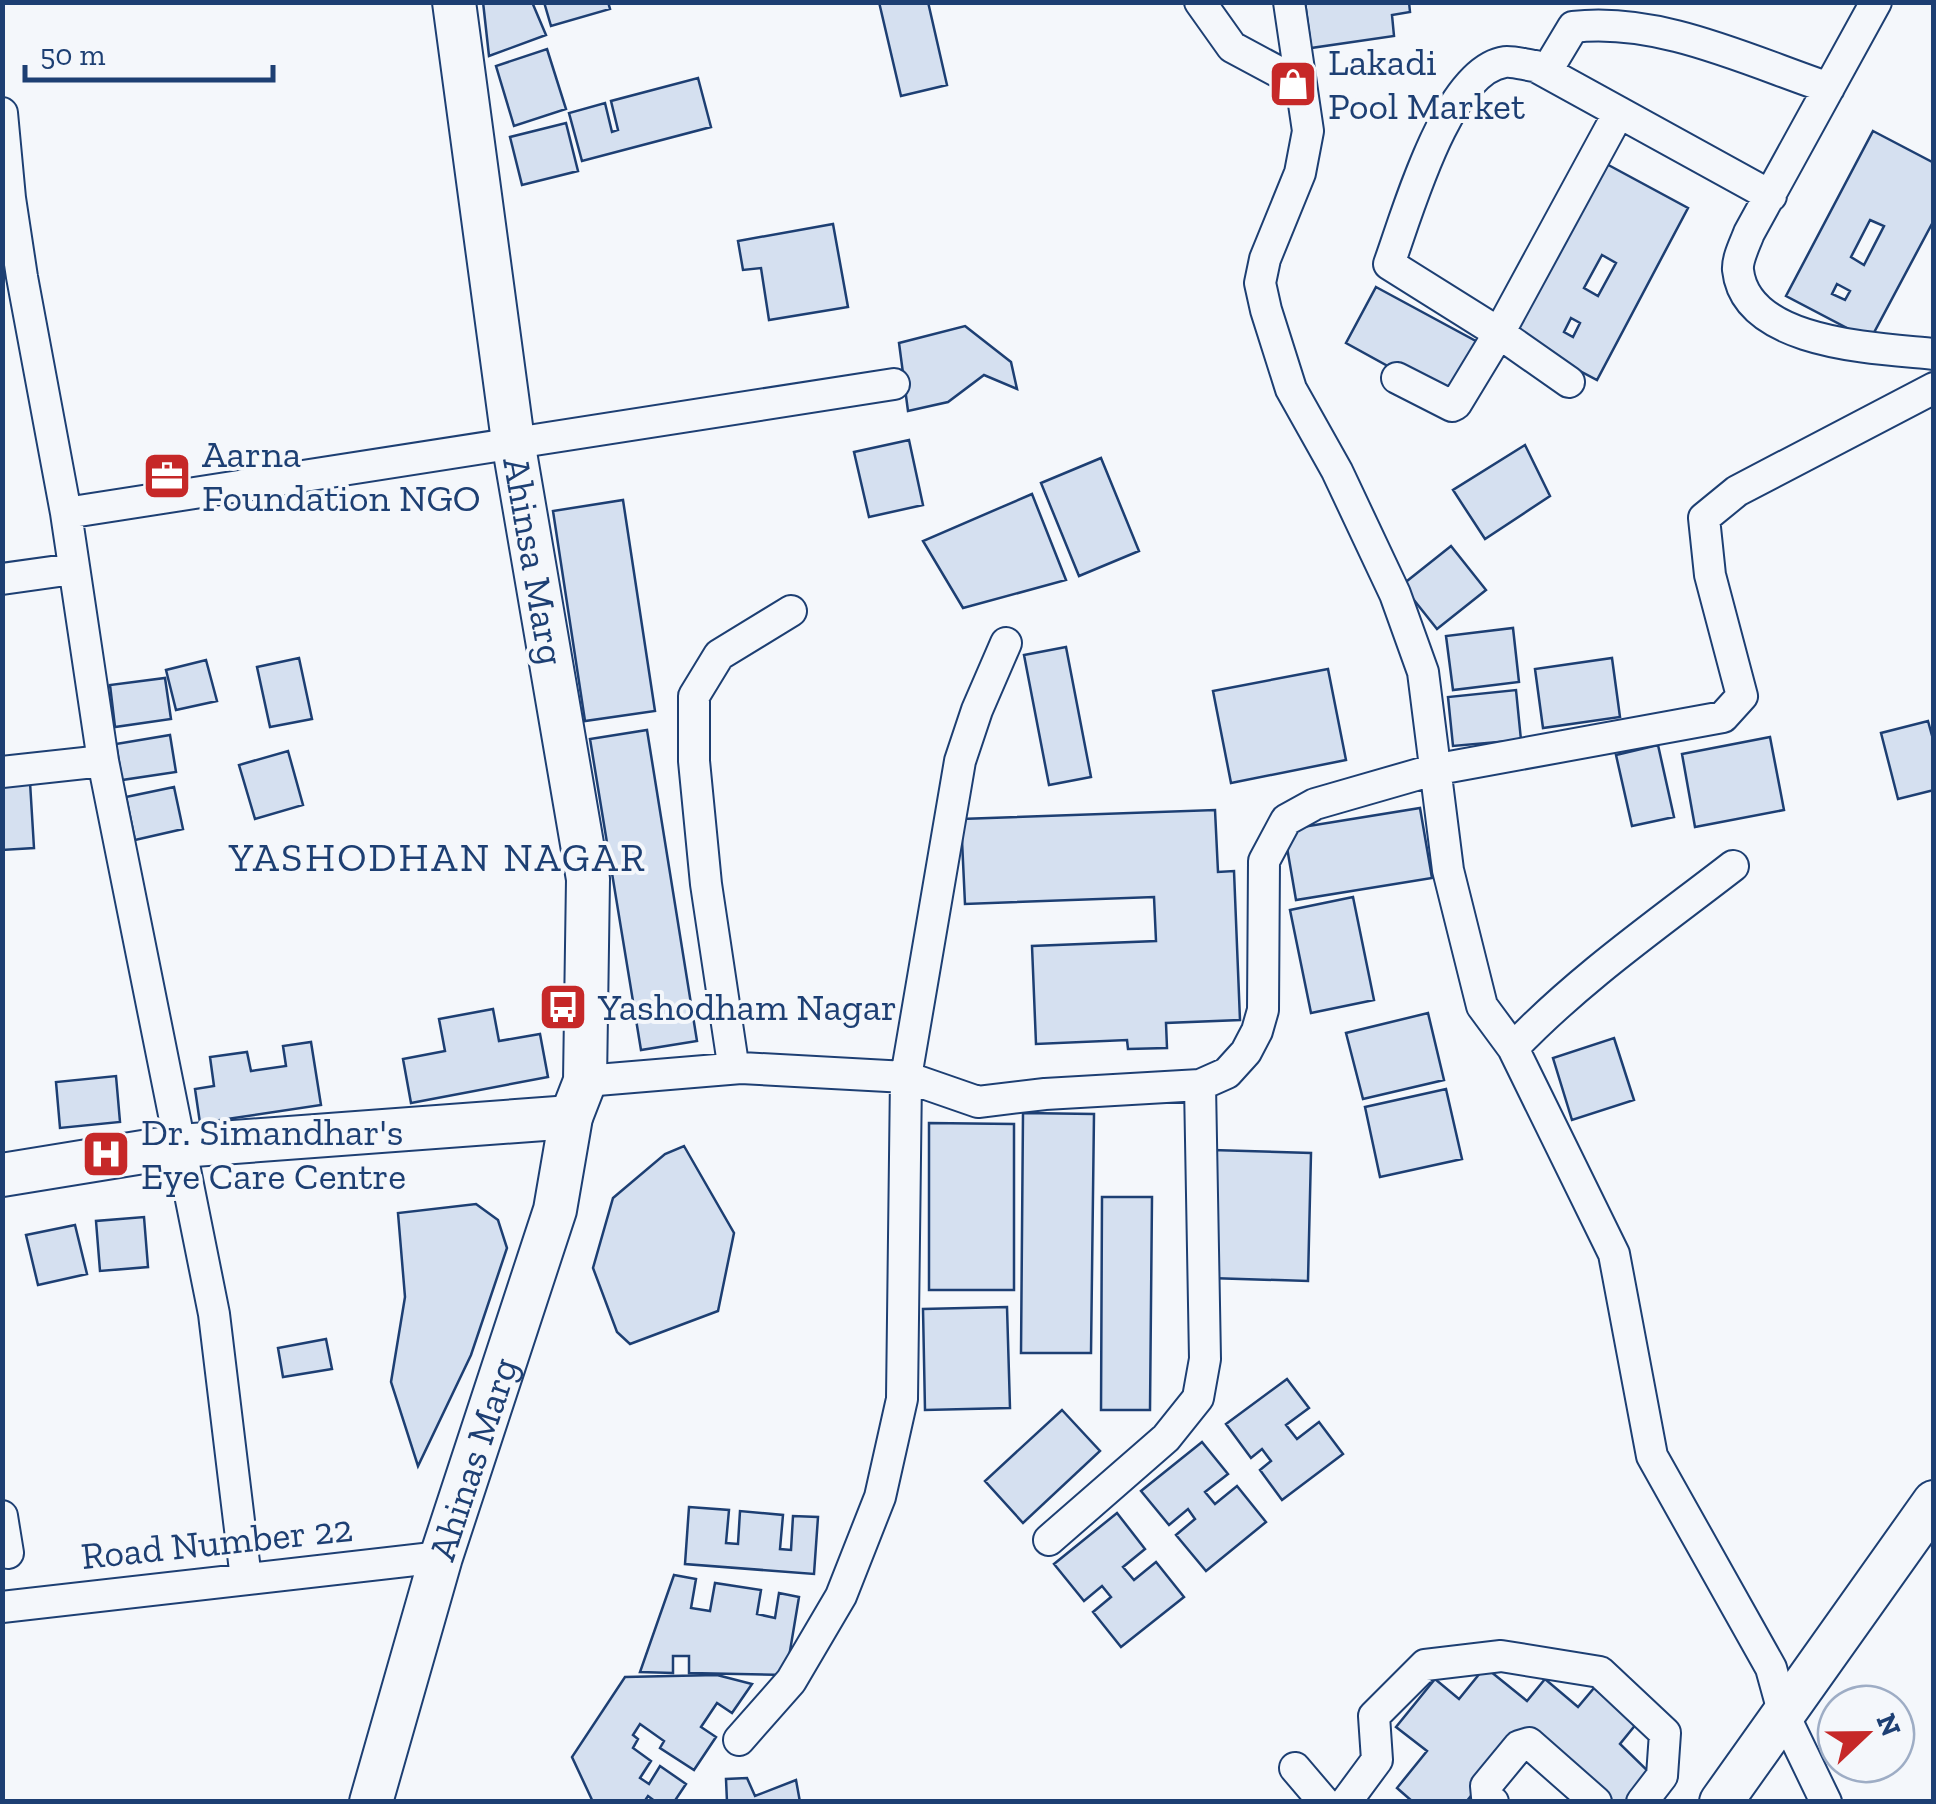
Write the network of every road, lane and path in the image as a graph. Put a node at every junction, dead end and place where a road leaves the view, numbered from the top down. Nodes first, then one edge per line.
1 (454, 2) edge
2 (1200, 2) edge
3 (1289, 2) edge
4 (1876, 2) edge
5 (1546, 72) junction
6 (1299, 83) junction
7 (1829, 88) junction
8 (2, 113) edge
9 (1618, 114) junction
10 (1772, 196) junction
11 (6, 198) edge
12 (1500, 333) junction
13 (1934, 354) edge
14 (1397, 378) dead end
15 (1569, 382) dead end
16 (894, 384) dead end
17 (1934, 388) edge
18 (514, 441) junction
19 (66, 513) junction
20 (73, 568) junction
21 (2, 579) edge
22 (790, 611) dead end
23 (1006, 643) dead end
24 (102, 761) junction
25 (1433, 770) junction
26 (2, 772) edge
27 (1732, 866) dead end
28 (1514, 1048) junction
29 (741, 1068) junction
30 (906, 1078) junction
31 (1200, 1085) junction
32 (578, 1099) junction
33 (180, 1146) junction
34 (2, 1175) edge
35 (1934, 1502) edge
36 (2, 1516) edge
37 (1050, 1540) dead end
38 (8, 1553) dead end
39 (441, 1557) junction
40 (246, 1579) junction
41 (2, 1606) edge
42 (1784, 1716) junction
43 (739, 1740) dead end
44 (1295, 1768) dead end
45 (371, 1802) edge
46 (1324, 1802) edge
47 (1346, 1802) edge
48 (1493, 1802) edge
49 (1596, 1802) edge
50 (1642, 1802) edge
51 (1722, 1802) edge
52 (1826, 1802) edge

1 - 18 street, Ahinsa Marg
2 - 6 street
3 - 6 street
4 - 7 street
5 - 7 street
5 - 9 street
5 - 12 street
6 - 25 street
7 - 10 street
8 - 11 street
9 - 10 street
9 - 12 street
10 - 13 street
11 - 19 street
12 - 14 street
12 - 15 street
16 - 18 street
17 - 25 street
18 - 19 street
18 - 32 street, Ahinsa Marg
19 - 20 street
20 - 21 street
20 - 24 street
22 - 29 street
23 - 30 street
24 - 26 street
24 - 33 street
25 - 28 street
25 - 31 street
27 - 28 street
28 - 42 street
29 - 30 street
29 - 32 street
30 - 31 street
30 - 43 street
31 - 37 street
32 - 33 street
32 - 39 street, Ahinas Marg
33 - 34 street
33 - 40 street
35 - 42 street
36 - 38 street
39 - 40 street, Road Number 22
39 - 45 street, Ahinas Marg
40 - 41 street, Road Number 22
42 - 51 street
42 - 52 street
44 - 46 street
47 - 50 street
48 - 49 street

